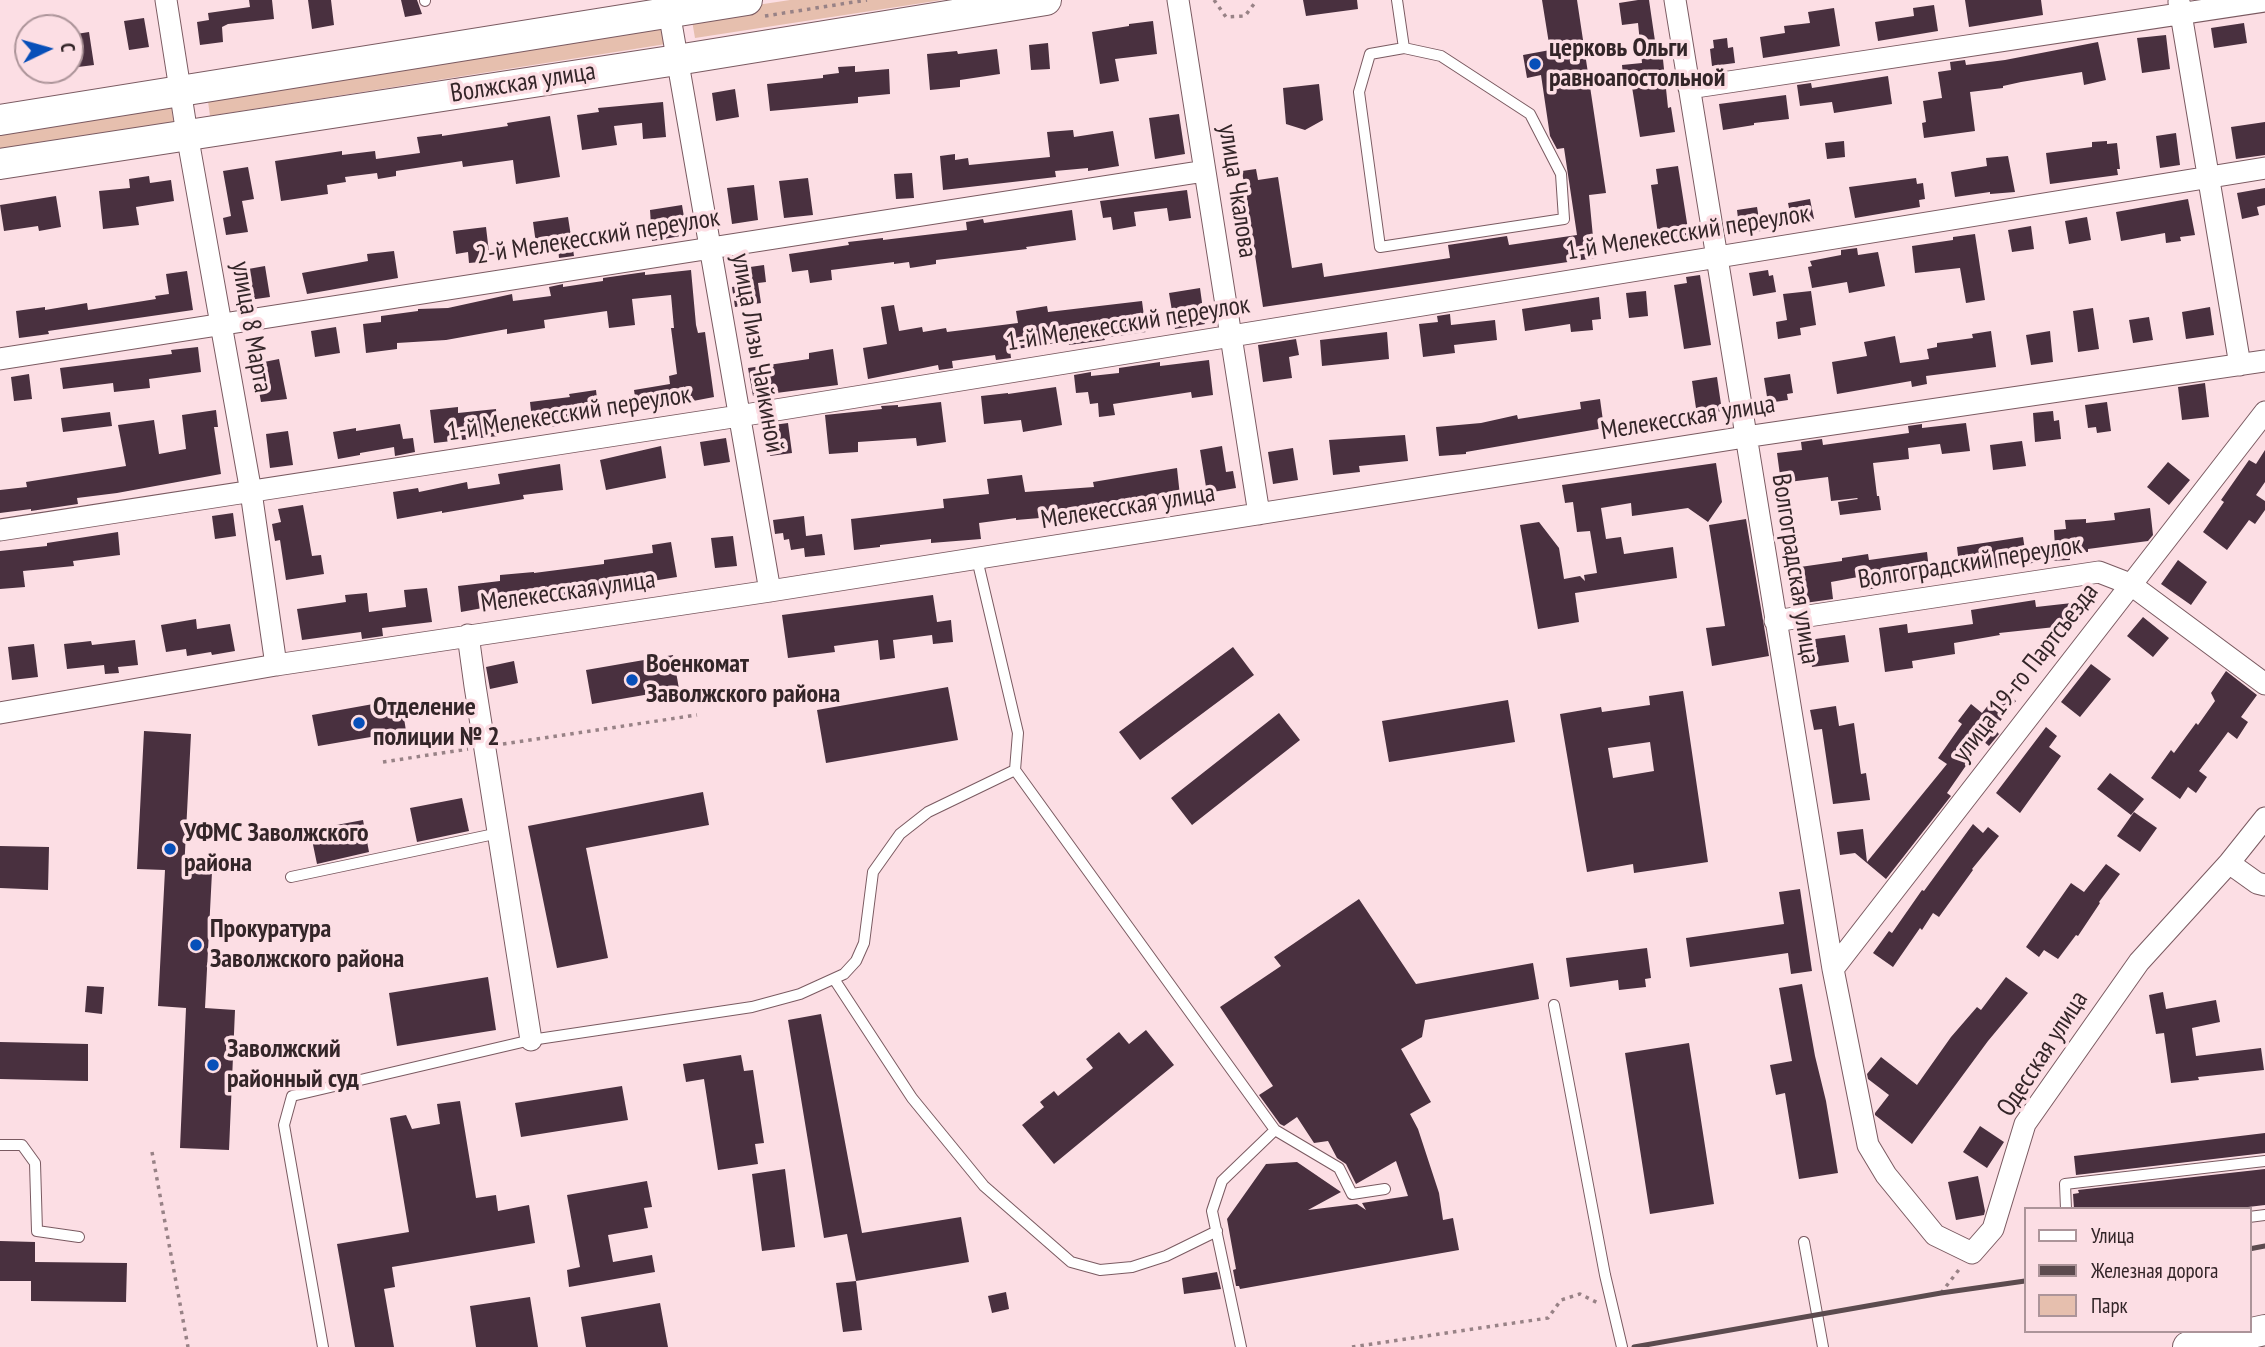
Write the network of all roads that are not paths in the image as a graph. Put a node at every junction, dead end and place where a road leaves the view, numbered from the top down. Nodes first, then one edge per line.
1 (166, 0) edge
2 (747, 0) edge
3 (1046, 0) edge
4 (1178, 0) edge
5 (1398, 0) edge
6 (1675, 0) edge
7 (2265, 1) edge
8 (668, 6) edge
9 (2180, 7) edge
10 (1404, 48) junction
11 (677, 60) junction
12 (1689, 88) junction
13 (181, 92) junction
14 (0, 120) edge
15 (187, 134) junction
16 (0, 164) edge
17 (2265, 168) edge
18 (1205, 171) junction
19 (2208, 177) junction
20 (710, 247) junction
21 (1716, 257) junction
22 (222, 326) junction
23 (1231, 336) junction
24 (0, 359) edge
25 (2265, 361) edge
26 (2240, 365) junction
27 (2265, 412) edge
28 (739, 416) junction
29 (1745, 438) junction
30 (251, 492) junction
31 (1259, 514) junction
32 (0, 530) edge
33 (977, 559) junction
34 (2130, 584) junction
35 (770, 591) junction
36 (1775, 621) junction
37 (468, 635) junction
38 (276, 664) junction
39 (2265, 684) edge
40 (0, 713) edge
41 (1015, 770) junction
42 (2265, 818) edge
43 (499, 833) junction
44 (2229, 863) junction
45 (291, 877) dead end
46 (2265, 885) edge
47 (1833, 970) junction
48 (834, 979) junction
49 (1554, 1005) dead end
50 (531, 1040) junction
51 (1275, 1130) junction
52 (0, 1145) edge
53 (1868, 1146) joint
54 (2265, 1161) edge
55 (1385, 1189) dead end
56 (2066, 1207) edge
57 (1217, 1231) junction
58 (79, 1237) dead end
59 (1804, 1242) dead end
60 (2265, 1330) edge
61 (323, 1347) edge
62 (1241, 1347) edge
63 (1622, 1347) edge
64 (1823, 1347) edge
65 (2188, 1347) edge

1 - 13 street, улица 8 Марта
2 - 8 main road, Волжская улица
3 - 11 main road, Волжская улица
4 - 18 street, улица Чкалова
5 - 10 lane
6 - 12 street, Волгоградская улица
7 - 9 street
8 - 11 street, улица Лизы Чайкиной
8 - 13 main road, Волжская улица
9 - 12 street
9 - 19 street
10 - 10 lane
11 - 15 main road, Волжская улица
11 - 20 street, улица Лизы Чайкиной
12 - 21 street, Волгоградская улица
13 - 14 main road, Волжская улица
13 - 15 street, улица 8 Марта
15 - 16 main road, Волжская улица
15 - 22 street, улица 8 Марта
17 - 19 street, 1-й Мелекесский переулок
18 - 20 street, 2-й Мелекесский переулок
18 - 23 street, улица Чкалова
19 - 21 street, 1-й Мелекесский переулок
19 - 26 street
20 - 22 street, 2-й Мелекесский переулок
20 - 28 street, улица Лизы Чайкиной
21 - 23 street, 1-й Мелекесский переулок
21 - 29 street, Волгоградская улица
22 - 24 street, 2-й Мелекесский переулок
22 - 30 street, улица 8 Марта
23 - 28 street, 1-й Мелекесский переулок
23 - 31 street, улица Чкалова
25 - 26 street, Мелекесская улица
26 - 29 street, Мелекесская улица
27 - 34 street, улица 19-го Партсъезда
28 - 30 street, 1-й Мелекесский переулок
28 - 35 street, улица Лизы Чайкиной
29 - 31 street, Мелекесская улица
29 - 36 street, Волгоградская улица
30 - 32 street, 1-й Мелекесский переулок
30 - 38 street, улица 8 Марта
31 - 33 street, Мелекесская улица
33 - 35 street, Мелекесская улица
33 - 41 lane
34 - 36 street, Волгоградский переулок
34 - 39 street, Волгоградский переулок
34 - 47 street, улица 19-го Партсъезда
35 - 37 street, Мелекесская улица
36 - 47 street, Волгоградская улица
37 - 38 street, Мелекесская улица
37 - 43 street
38 - 40 street, Мелекесская улица
41 - 48 lane
41 - 51 lane
42 - 44 street, Одесская улица
43 - 45 lane
43 - 50 street
44 - 46 street
44 - 53 street, Одесская улица
47 - 53 street, Волгоградская улица
48 - 50 lane
48 - 57 lane
49 - 63 lane
50 - 61 lane
51 - 55 lane
51 - 57 lane
52 - 58 lane
54 - 56 lane
57 - 62 lane
59 - 64 lane
60 - 65 main road

